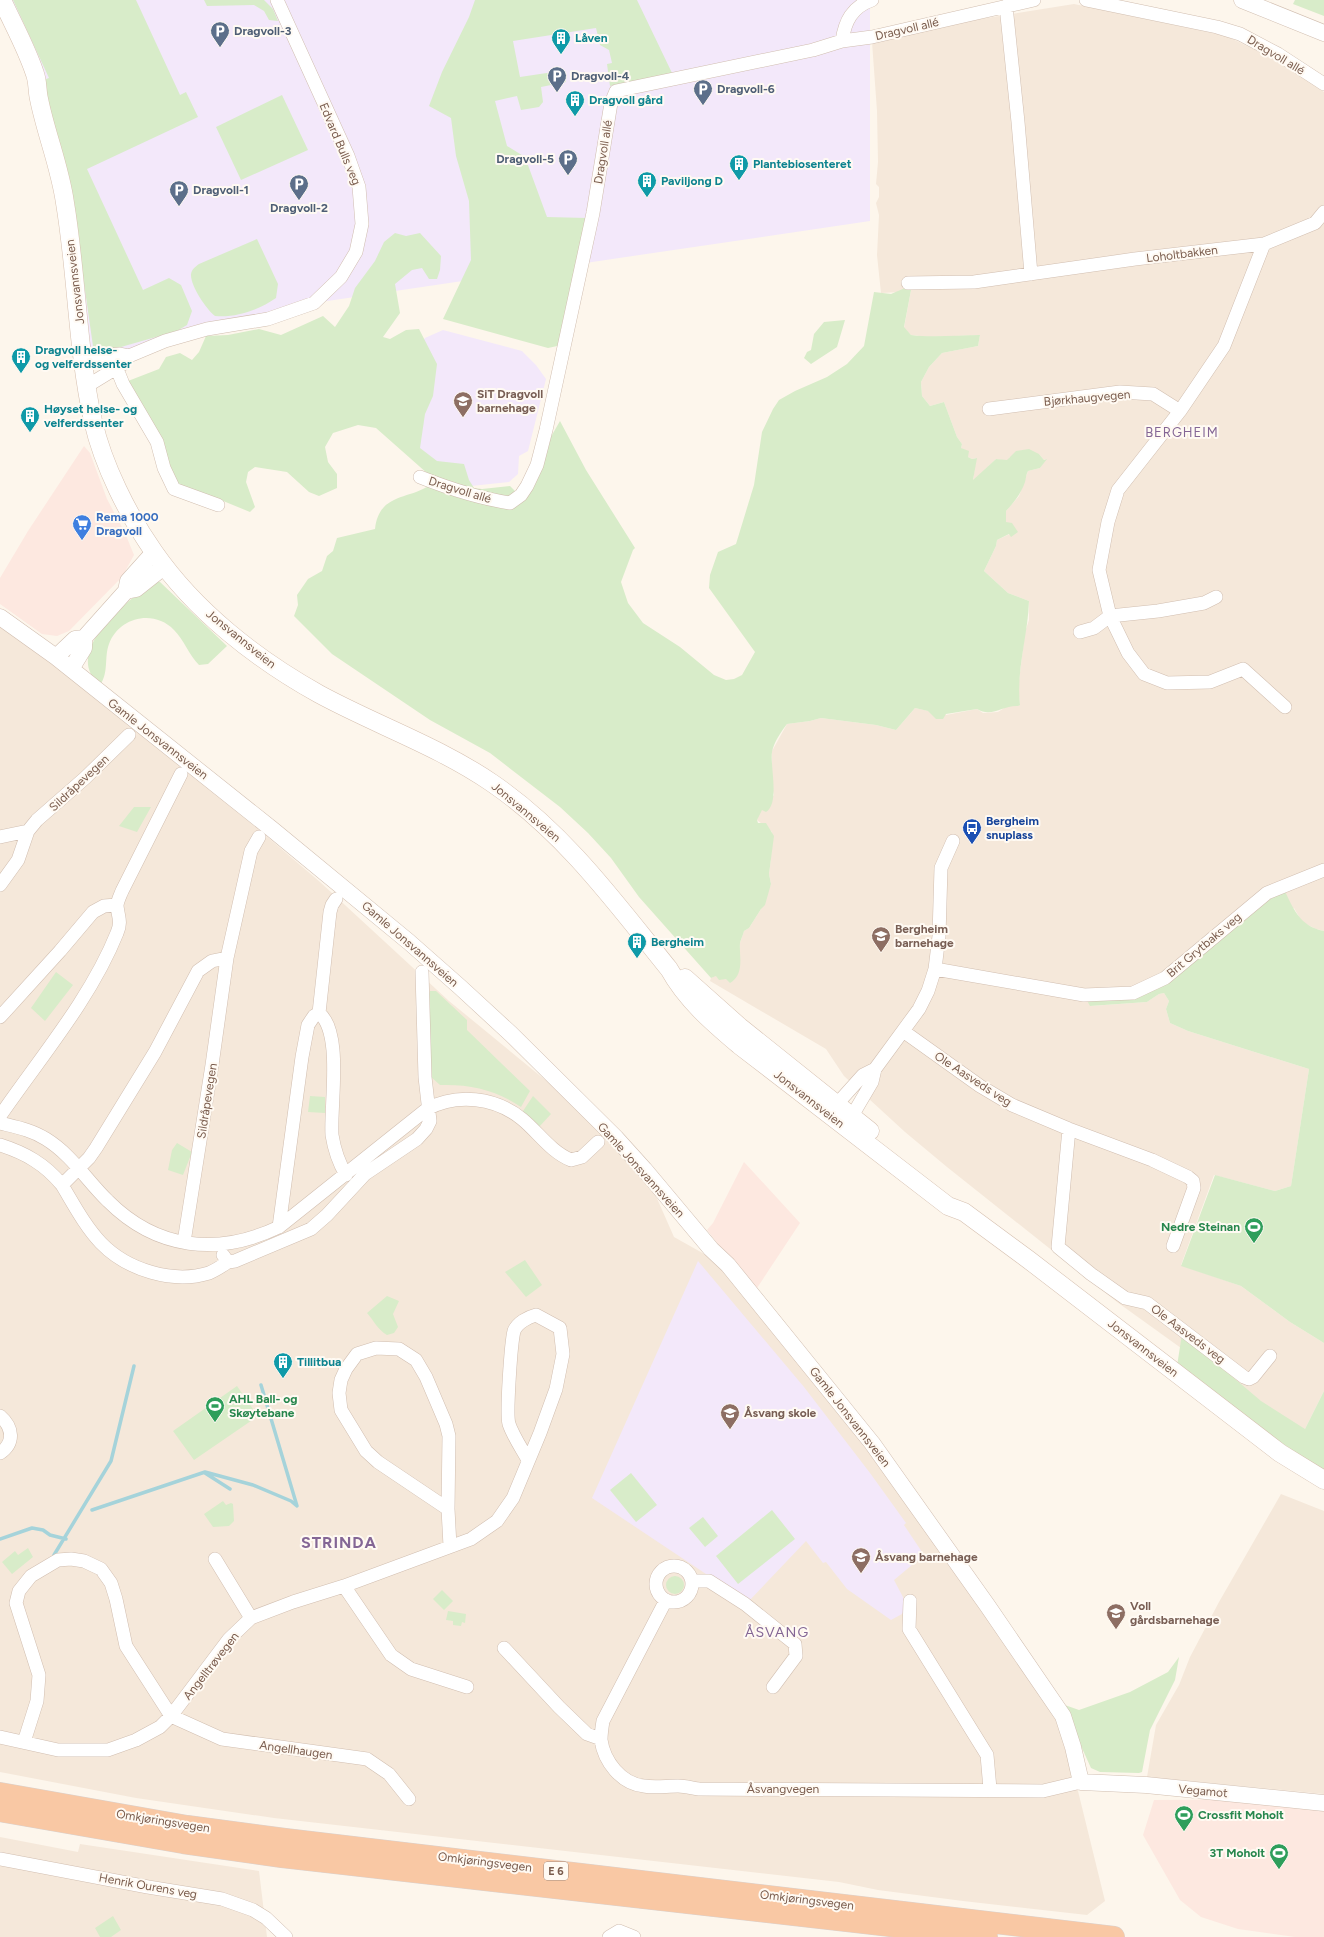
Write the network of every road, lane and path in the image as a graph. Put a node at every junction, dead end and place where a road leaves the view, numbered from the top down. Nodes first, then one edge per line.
1 (2, 0) edge
2 (277, 0) edge
3 (872, 0) edge
4 (1034, 0) edge
5 (1086, 0) edge
6 (1242, 0) edge
7 (1006, 6) junction
8 (0, 20) edge
9 (1324, 33) edge
10 (842, 41) junction
11 (1324, 84) edge
12 (38, 98) junction
13 (1324, 212) edge
14 (1264, 244) junction
15 (1031, 274) junction
16 (908, 283) dead end
17 (129, 356) junction
18 (84, 357) junction
19 (119, 374) dead end
20 (87, 386) junction
21 (989, 408) dead end
22 (1180, 411) junction
23 (420, 477) dead end
24 (218, 505) dead end
25 (160, 559) junction
26 (1216, 597) dead end
27 (1110, 616) junction
28 (0, 617) edge
29 (1080, 632) dead end
30 (84, 638) junction
31 (56, 657) junction
32 (71, 670) junction
33 (1285, 707) dead end
34 (129, 735) dead end
35 (182, 774) dead end
36 (28, 831) junction
37 (0, 836) edge
38 (260, 837) dead end
39 (953, 841) dead end
40 (1324, 870) edge
41 (0, 885) edge
42 (336, 900) dead end
43 (117, 905) junction
44 (227, 958) junction
45 (935, 969) junction
46 (422, 972) dead end
47 (319, 1012) junction
48 (0, 1017) edge
49 (903, 1031) junction
50 (875, 1068) junction
51 (842, 1114) junction
52 (428, 1115) junction
53 (0, 1116) edge
54 (0, 1123) edge
55 (1069, 1129) junction
56 (598, 1142) dead end
57 (0, 1145) edge
58 (79, 1168) junction
59 (346, 1175) junction
60 (62, 1185) junction
61 (279, 1227) junction
62 (184, 1242) junction
63 (217, 1245) junction
64 (1173, 1246) dead end
65 (228, 1262) junction
66 (1270, 1356) dead end
67 (0, 1416) edge
68 (0, 1453) edge
69 (528, 1460) junction
70 (1324, 1480) edge
71 (448, 1509) junction
72 (450, 1546) junction
73 (215, 1559) dead end
74 (692, 1581) junction
75 (344, 1586) junction
76 (666, 1600) junction
77 (910, 1601) dead end
78 (251, 1618) junction
79 (504, 1648) dead end
80 (467, 1686) dead end
81 (772, 1687) dead end
82 (171, 1716) junction
83 (0, 1738) edge
84 (601, 1739) junction
85 (24, 1742) junction
86 (1081, 1782) junction
87 (990, 1789) junction
88 (0, 1793) edge
89 (409, 1799) dead end
90 (1324, 1803) edge
91 (0, 1811) edge
92 (0, 1859) edge
93 (286, 1937) edge
94 (609, 1937) edge
95 (634, 1937) edge
96 (987, 1937) edge
97 (1114, 1937) edge

1 - 12 main road, Jonsvannsveien
2 - 17 street, Edvard Bulls veg
3 - 10 street
4 - 7 street, Dragvoll allé
5 - 11 street, Dragvoll allé
6 - 9 street
7 - 10 street, Dragvoll allé
7 - 15 street
8 - 12 main road, Jonsvannsveien
10 - 23 street, Dragvoll allé
12 - 18 main road, Jonsvannsveien
13 - 14 street, Loholtbakken
14 - 15 street, Loholtbakken
14 - 22 street
15 - 16 street, Loholtbakken
17 - 18 street, Edvard Bulls veg
17 - 20 street, Edvard Bulls veg
18 - 20 main road, Jonsvannsveien
19 - 24 street
20 - 25 main road, Jonsvannsveien
21 - 22 street, Bjørkhaugvegen
22 - 27 street
25 - 30 street
25 - 51 main road, Jonsvannsveien
26 - 27 street
27 - 29 street
27 - 33 street
28 - 31 street, Gamle Jonsvannsveien
30 - 31 street
30 - 32 street
31 - 32 street, Gamle Jonsvannsveien
32 - 86 street, Gamle Jonsvannsveien
34 - 36 street, Sildråpevegen
35 - 43 street
36 - 37 street
36 - 41 street, Sildråpevegen
38 - 44 street, Sildråpevegen
39 - 45 street
40 - 45 street, Brit Grytbaks veg
42 - 47 street
43 - 48 street
43 - 53 street
44 - 58 street
44 - 62 street, Sildråpevegen
45 - 49 street
46 - 52 street
47 - 59 street
47 - 61 street
49 - 50 street
49 - 55 street, Ole Aasveds veg
50 - 51 street
50 - 51 street
51 - 70 main road, Jonsvannsveien
52 - 56 street
52 - 59 street
52 - 65 street
54 - 58 street
55 - 64 street, Ole Aasveds veg
55 - 66 street, Ole Aasveds veg
57 - 60 street
58 - 60 street
58 - 62 street
59 - 61 street
60 - 65 street
61 - 63 street
62 - 63 street
63 - 65 street
67 - 68 street
69 - 69 street, Angelltrøvegen
69 - 72 street, Angelltrøvegen
71 - 71 street
71 - 72 street
72 - 75 street, Angelltrøvegen
73 - 78 street
74 - 76 street
74 - 76 street
74 - 81 street
75 - 78 street, Angelltrøvegen
75 - 80 street
76 - 84 street, Åsvangvegen
77 - 87 street
78 - 82 street, Angelltrøvegen
79 - 84 street
82 - 85 street, Angelltrøvegen
82 - 85 street
82 - 89 street, Angellhaugen
83 - 85 street, Angelltrøvegen
84 - 87 street, Åsvangvegen
86 - 87 street, Åsvangvegen
86 - 90 street, Vegamot
88 - 97 highway, Omkjøringsvegen / E 6
91 - 96 highway, Omkjøringsvegen / E 6
92 - 93 street, Henrik Ourens veg
94 - 95 street

